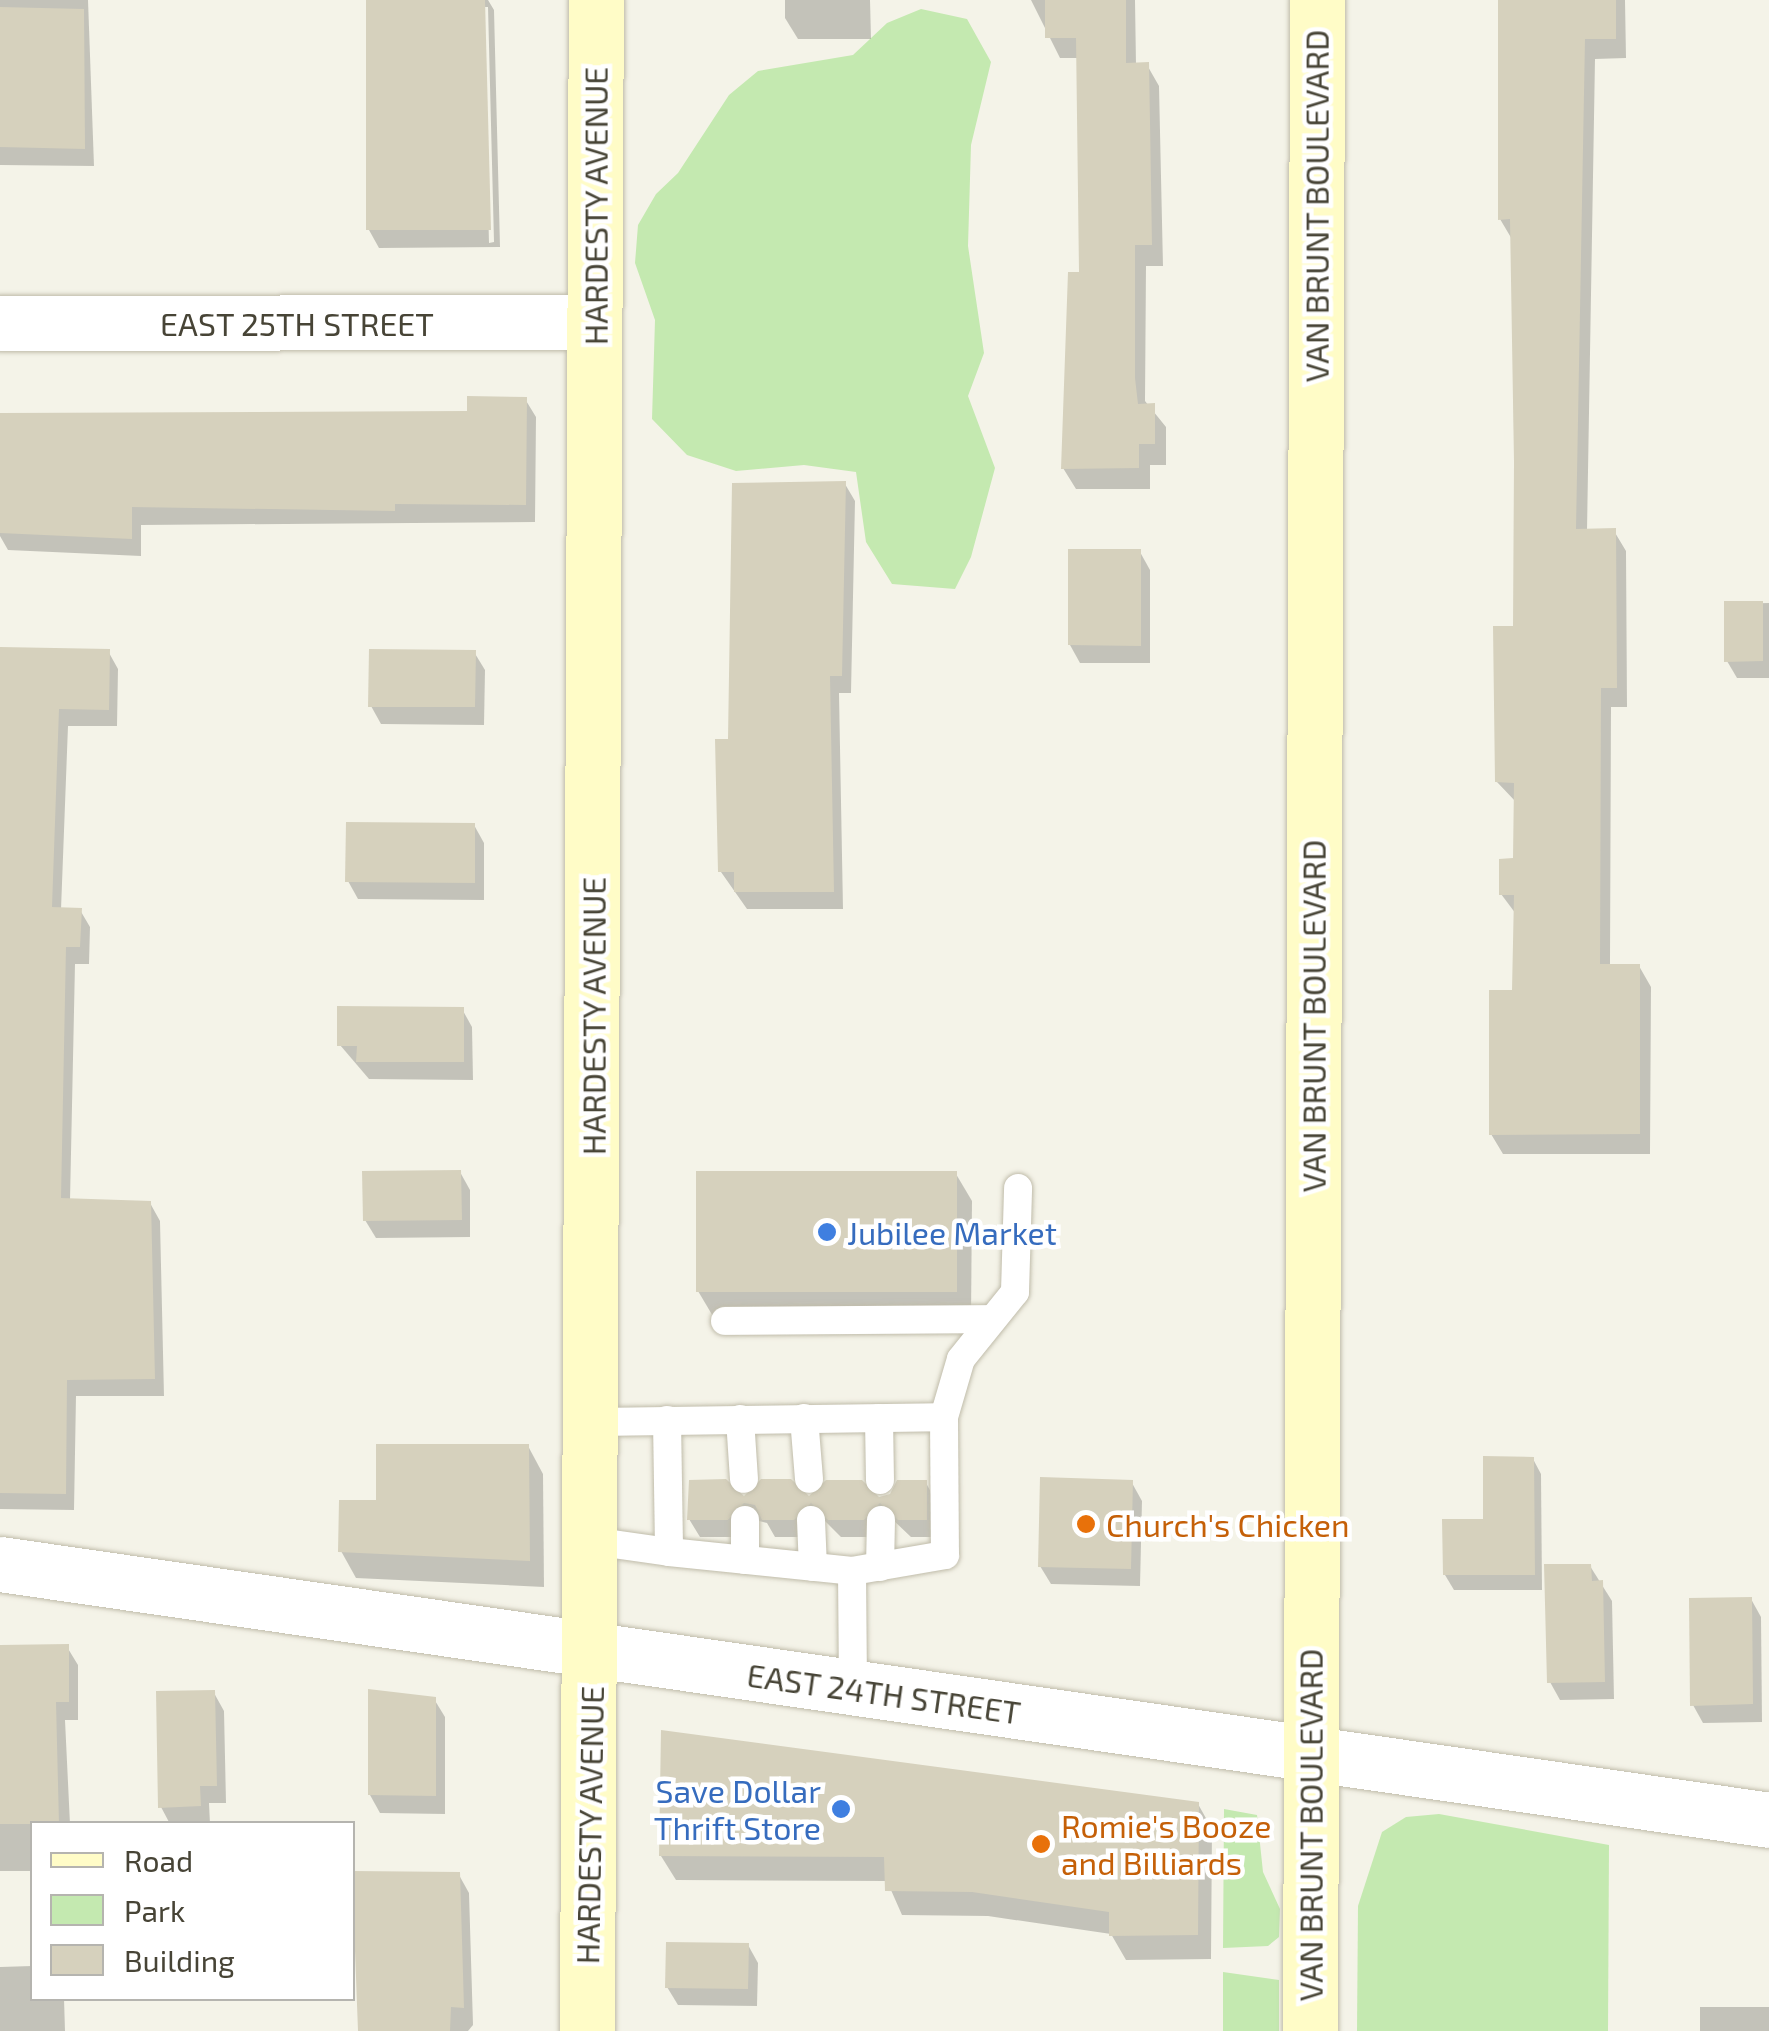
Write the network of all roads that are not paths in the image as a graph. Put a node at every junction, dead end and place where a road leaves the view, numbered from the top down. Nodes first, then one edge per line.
1 (596, 0) edge
2 (1317, 0) edge
3 (594, 322) junction
4 (0, 323) edge
5 (1018, 1188) dead end
6 (992, 1320) junction
7 (725, 1321) dead end
8 (944, 1417) junction
9 (804, 1418) junction
10 (879, 1418) junction
11 (740, 1419) junction
12 (667, 1420) junction
13 (592, 1422) junction
14 (744, 1479) dead end
15 (809, 1480) dead end
16 (880, 1480) dead end
17 (745, 1520) dead end
18 (811, 1520) dead end
19 (881, 1520) dead end
20 (592, 1541) junction
21 (669, 1552) junction
22 (745, 1560) junction
23 (0, 1564) edge
24 (880, 1566) junction
25 (813, 1567) junction
26 (852, 1571) junction
27 (591, 1653) junction
28 (853, 1689) junction
29 (1310, 1752) junction
30 (1769, 1820) edge
31 (587, 2031) edge
32 (1310, 2031) edge

1 - 3 main road, HARDESTY AVENUE
2 - 29 main road, VAN BRUNT BOULEVARD
3 - 4 street, EAST 25TH STREET
3 - 13 main road, HARDESTY AVENUE
5 - 6 lane
6 - 7 lane
6 - 8 lane
8 - 10 lane
8 - 24 lane
9 - 10 lane
9 - 11 lane
9 - 15 lane
10 - 16 lane
11 - 12 lane
11 - 14 lane
12 - 13 lane
12 - 21 lane
13 - 20 main road, HARDESTY AVENUE
17 - 22 lane
18 - 25 lane
19 - 24 lane
20 - 21 lane
20 - 27 main road, HARDESTY AVENUE
21 - 22 lane
22 - 25 lane
23 - 27 street, EAST 24TH STREET
24 - 26 lane
25 - 26 lane
26 - 28 lane
27 - 28 street, EAST 24TH STREET
27 - 31 main road, HARDESTY AVENUE
28 - 29 street, EAST 24TH STREET
29 - 30 street, EAST 24TH STREET
29 - 32 main road, VAN BRUNT BOULEVARD

